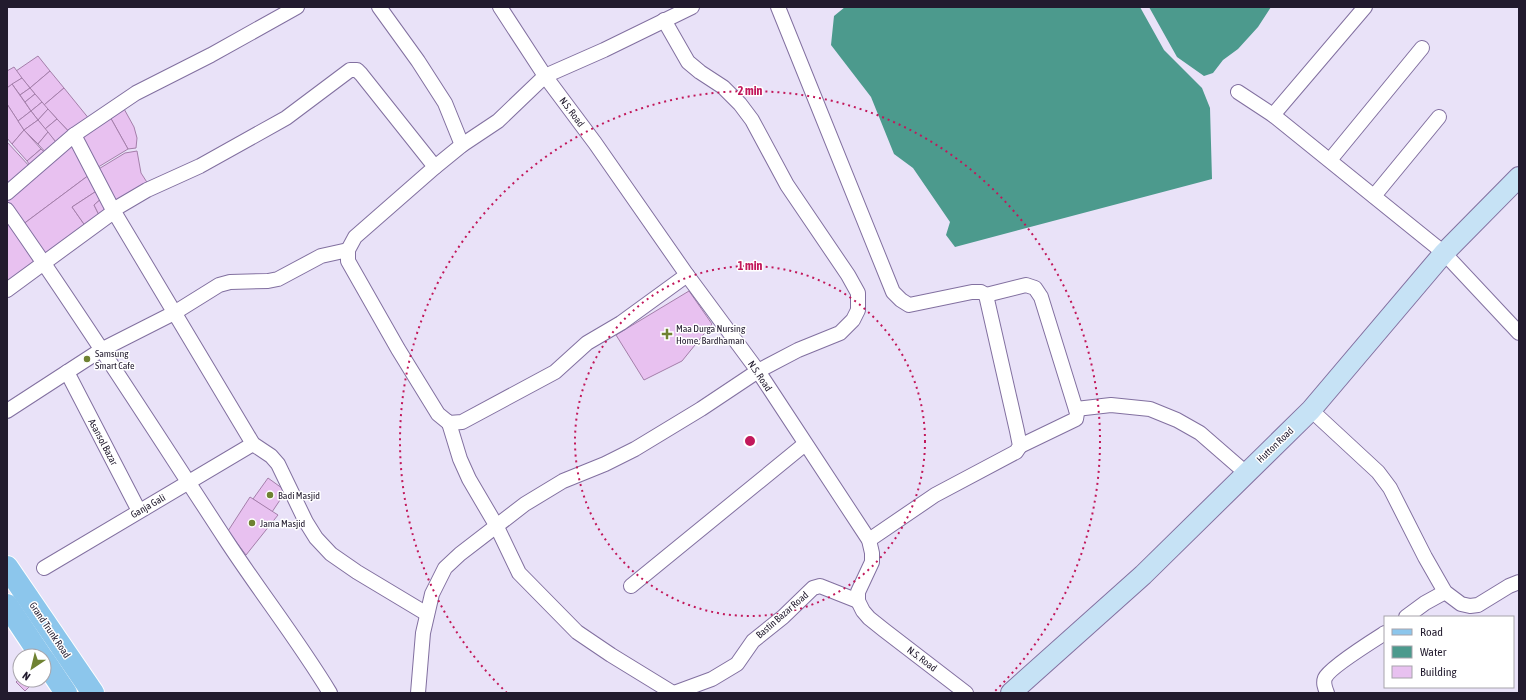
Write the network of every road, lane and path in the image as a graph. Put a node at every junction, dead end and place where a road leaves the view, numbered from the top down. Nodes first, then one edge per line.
1 (296, 7) edge
2 (379, 7) edge
3 (500, 7) edge
4 (692, 7) edge
5 (778, 7) edge
6 (1365, 7) edge
7 (664, 20) junction
8 (1422, 48) dead end
9 (545, 76) junction
10 (1238, 92) dead end
11 (1273, 115) junction
12 (1439, 117) dead end
13 (74, 136) junction
14 (462, 145) junction
15 (1330, 160) junction
16 (435, 167) junction
17 (1519, 177) edge
18 (7, 193) edge
19 (1374, 196) junction
20 (7, 210) edge
21 (113, 210) junction
22 (348, 250) junction
23 (1444, 254) junction
24 (44, 262) junction
25 (687, 275) junction
26 (7, 290) edge
27 (986, 295) junction
28 (174, 313) junction
29 (1519, 333) edge
30 (101, 350) junction
31 (758, 371) junction
32 (67, 372) junction
33 (1076, 409) junction
34 (1311, 410) junction
35 (7, 411) edge
36 (449, 423) junction
37 (253, 444) junction
38 (805, 444) junction
39 (1020, 446) junction
40 (1246, 473) junction
41 (188, 483) junction
42 (140, 511) junction
43 (496, 525) junction
44 (869, 540) junction
45 (7, 567) edge
46 (44, 568) dead end
47 (1519, 582) edge
48 (631, 586) dead end
49 (1445, 592) junction
50 (858, 601) junction
51 (7, 605) edge
52 (427, 614) junction
53 (1407, 616) edge
54 (1384, 634) edge
55 (36, 648) edge
56 (52, 672) edge
57 (66, 693) edge
58 (93, 693) edge
59 (330, 693) edge
60 (418, 693) edge
61 (673, 693) edge
62 (966, 693) edge
63 (1011, 693) edge
64 (1327, 693) edge

1 - 13 street
2 - 14 street
3 - 9 street, N.S. Road
4 - 7 street
5 - 27 street
6 - 11 street
7 - 9 street
7 - 31 street
8 - 15 street
9 - 14 street
9 - 25 street, N.S. Road
10 - 11 street
11 - 15 street
12 - 19 street
13 - 18 street
13 - 21 street
14 - 16 street
15 - 19 street
16 - 21 street
16 - 22 street
17 - 23 street, Hutton Road
19 - 23 street
20 - 24 street
21 - 24 street
21 - 28 street
22 - 28 street
22 - 36 street
23 - 29 street
23 - 34 street, Hutton Road
24 - 26 street
24 - 30 street
25 - 31 street, N.S. Road
25 - 36 street
27 - 33 street
27 - 39 street
28 - 30 street
28 - 37 street
30 - 32 street
30 - 41 street
31 - 38 street, N.S. Road
31 - 43 street
32 - 35 street
32 - 42 street, Asansol Bazar
33 - 39 street
33 - 40 street
34 - 40 street, Hutton Road
34 - 49 street
36 - 43 street
37 - 41 street, Ganja Gali
37 - 52 street
38 - 44 street, N.S. Road
38 - 48 street
39 - 44 street
40 - 63 street, Hutton Road
41 - 42 street, Ganja Gali
41 - 59 street
42 - 46 street, Ganja Gali
43 - 52 street
43 - 61 street
44 - 50 street, N.S. Road
45 - 58 main road, Grand Trunk Road
47 - 49 street
49 - 53 street
50 - 61 street, Bastin Bazar Road
50 - 62 street, N.S. Road
51 - 55 main road
52 - 60 street
54 - 64 street
56 - 57 main road

